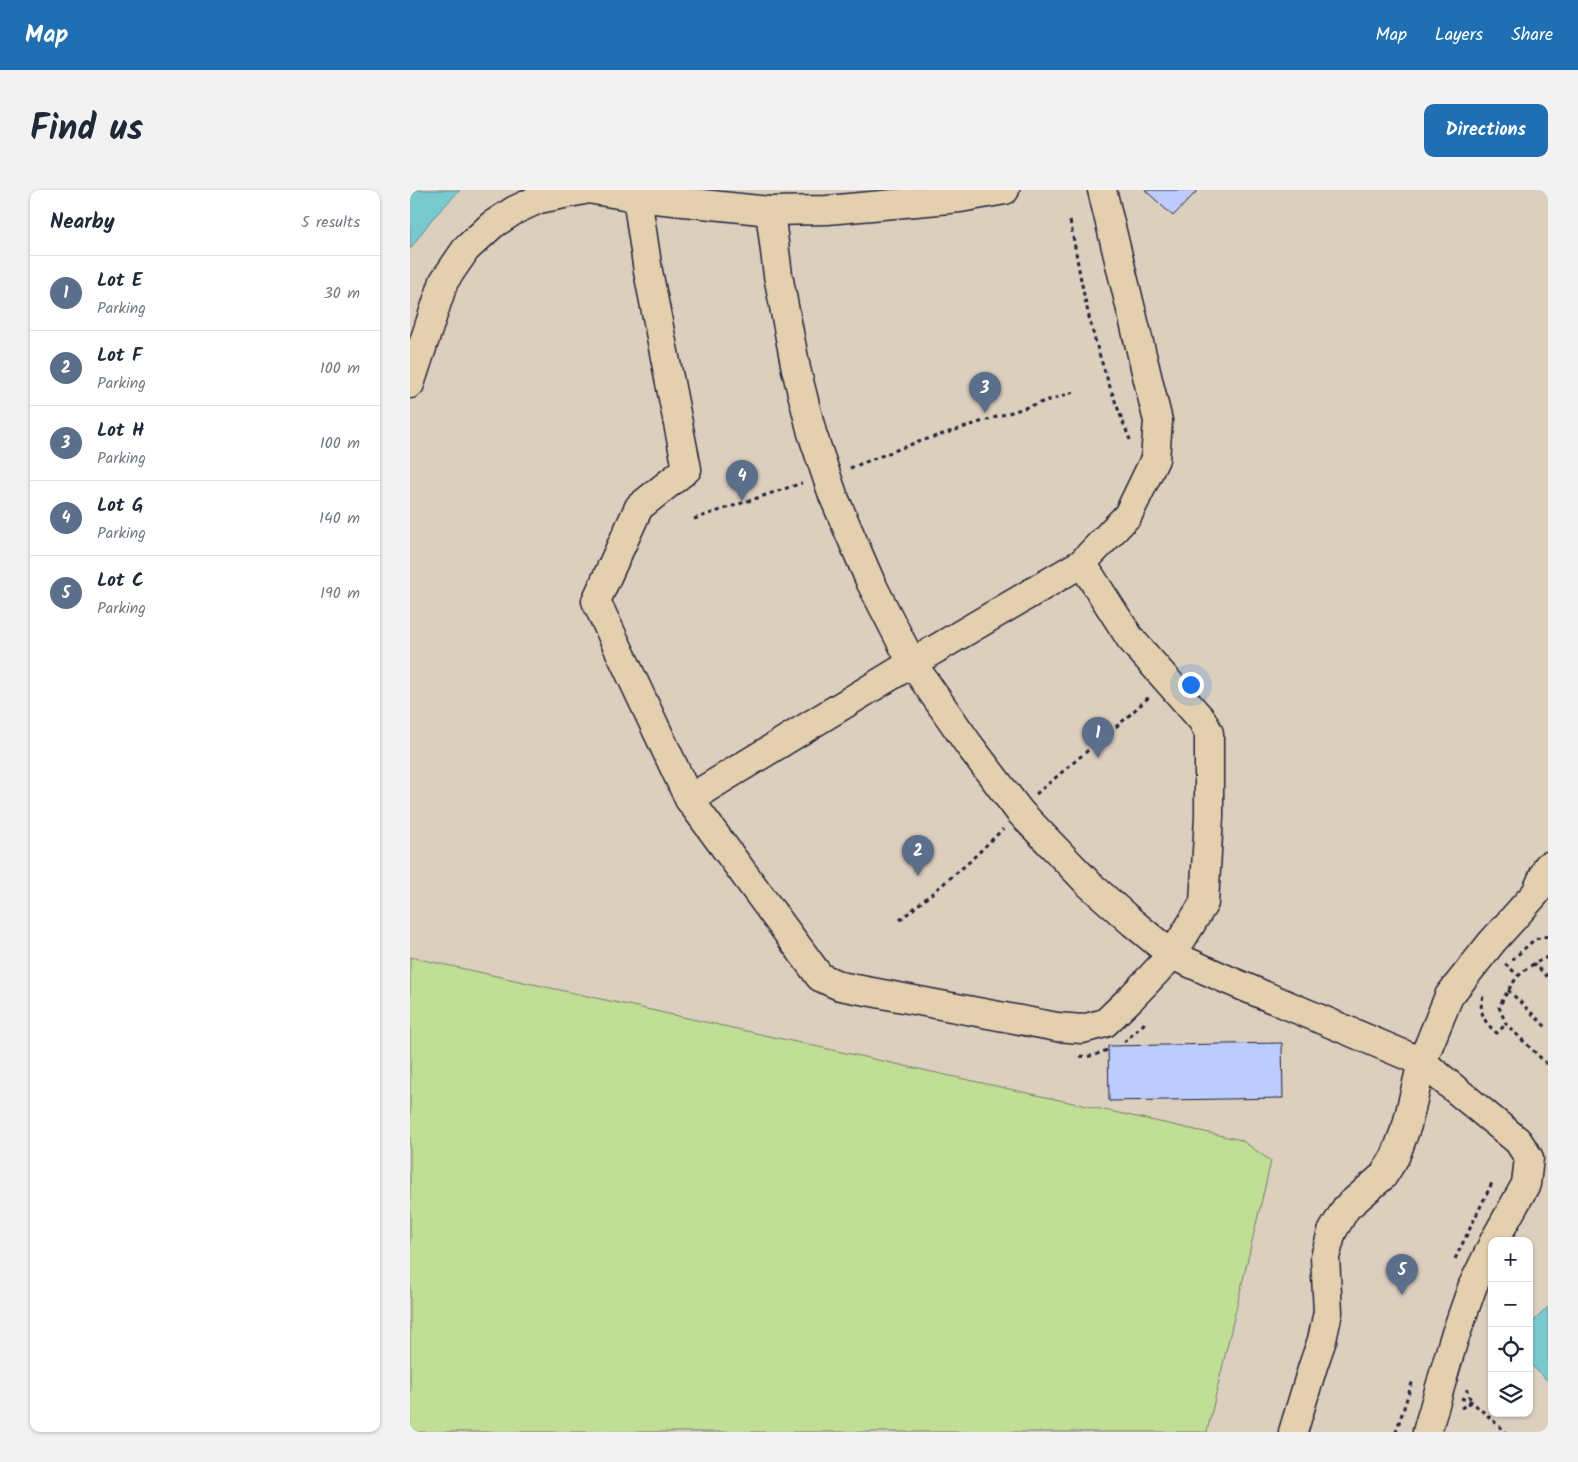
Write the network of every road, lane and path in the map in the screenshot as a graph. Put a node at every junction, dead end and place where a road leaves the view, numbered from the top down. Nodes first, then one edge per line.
1 (584, 190) edge
2 (594, 190) edge
3 (1005, 190) edge
4 (1102, 190) edge
5 (636, 194) edge
6 (770, 212) junction
7 (1070, 221) dead end
8 (410, 384) edge
9 (1074, 392) dead end
10 (1133, 446) dead end
11 (848, 460) dead end
12 (802, 484) dead end
13 (694, 519) dead end
14 (1082, 564) junction
15 (912, 663) junction
16 (1167, 680) junction
17 (1031, 786) dead end
18 (689, 799) junction
19 (1028, 803) junction
20 (1548, 866) edge
21 (900, 920) dead end
22 (1548, 936) edge
23 (1525, 947) dead end
24 (1172, 954) junction
25 (1548, 957) edge
26 (1533, 963) junction
27 (1510, 968) dead end
28 (1518, 975) junction
29 (1548, 977) edge
30 (1486, 990) dead end
31 (1508, 990) junction
32 (1506, 1024) junction
33 (1548, 1029) edge
34 (1422, 1062) junction
35 (1548, 1065) edge
36 (1496, 1237) edge
37 (1488, 1254) edge
38 (1293, 1432) edge
39 (1427, 1432) edge

1 - 8 lane
2 - 5 lane
3 - 6 lane
4 - 14 lane
5 - 6 lane
5 - 18 lane
6 - 15 lane
7 - 10 path
9 - 11 path
12 - 13 path
14 - 15 lane
14 - 16 lane
15 - 18 lane
15 - 19 lane
16 - 19 path
16 - 24 lane
17 - 19 path
18 - 24 lane
19 - 21 path
19 - 24 lane
20 - 34 lane
22 - 23 path
24 - 34 lane
25 - 26 path
26 - 28 path
26 - 29 path
27 - 28 path
28 - 31 path
30 - 32 path
31 - 32 path
31 - 33 path
32 - 35 path
34 - 36 lane
34 - 38 lane
37 - 39 lane

